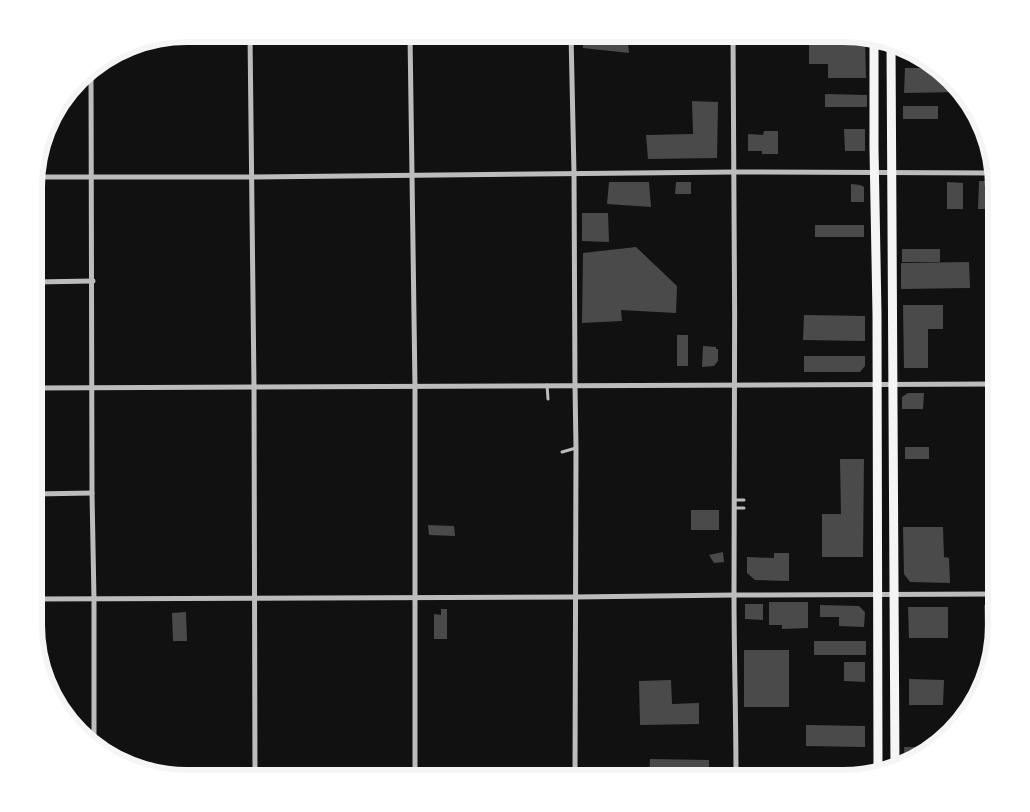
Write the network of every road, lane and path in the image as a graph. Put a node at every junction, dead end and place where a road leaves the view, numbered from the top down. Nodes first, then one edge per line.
1 (250, 42) edge
2 (410, 42) edge
3 (571, 43) edge
4 (733, 43) edge
5 (874, 46) edge
6 (891, 51) edge
7 (91, 80) edge
8 (734, 172) junction
9 (875, 172) junction
10 (891, 172) junction
11 (574, 173) junction
12 (986, 173) edge
13 (413, 175) junction
14 (43, 177) edge
15 (92, 177) junction
16 (252, 177) junction
17 (93, 281) junction
18 (42, 282) edge
19 (735, 384) junction
20 (988, 384) edge
21 (547, 385) junction
22 (575, 385) junction
23 (877, 385) junction
24 (893, 385) junction
25 (415, 386) junction
26 (254, 387) junction
27 (42, 388) edge
28 (92, 388) junction
29 (548, 399) dead end
30 (576, 448) junction
31 (562, 452) dead end
32 (92, 493) junction
33 (43, 494) edge
34 (735, 500) junction
35 (744, 500) dead end
36 (735, 508) junction
37 (744, 508) dead end
38 (878, 594) junction
39 (895, 594) junction
40 (987, 594) edge
41 (734, 595) junction
42 (255, 598) junction
43 (416, 598) junction
44 (575, 598) junction
45 (43, 599) edge
46 (94, 599) junction
47 (94, 735) edge
48 (895, 760) edge
49 (878, 765) edge
50 (255, 769) edge
51 (415, 769) edge
52 (575, 770) edge
53 (736, 770) edge

1 - 16 street
2 - 13 street
3 - 11 street
4 - 8 street
5 - 9 main road
6 - 10 main road
7 - 15 street
8 - 9 street
8 - 11 street
8 - 19 street
9 - 10 street
9 - 23 main road
10 - 12 street
10 - 24 main road
11 - 13 street
11 - 22 street
13 - 16 street
13 - 25 street
14 - 15 street
15 - 16 street
15 - 17 street
16 - 26 street
17 - 18 street
17 - 28 street
19 - 22 street
19 - 23 street
19 - 34 street
20 - 24 street
21 - 22 street
21 - 25 street
21 - 29 lane
22 - 30 street
23 - 24 street
23 - 38 main road
24 - 39 main road
25 - 26 street
25 - 43 street
26 - 28 street
26 - 42 street
27 - 28 street
28 - 32 street
30 - 31 lane
30 - 44 street
32 - 33 street
32 - 46 street
34 - 35 lane
34 - 36 street
36 - 37 lane
36 - 41 street
38 - 39 street
38 - 41 street
38 - 49 main road
39 - 40 street
39 - 48 main road
41 - 44 street
41 - 53 street
42 - 43 street
42 - 46 street
42 - 50 street
43 - 44 street
43 - 51 street
44 - 52 street
45 - 46 street
46 - 47 street

